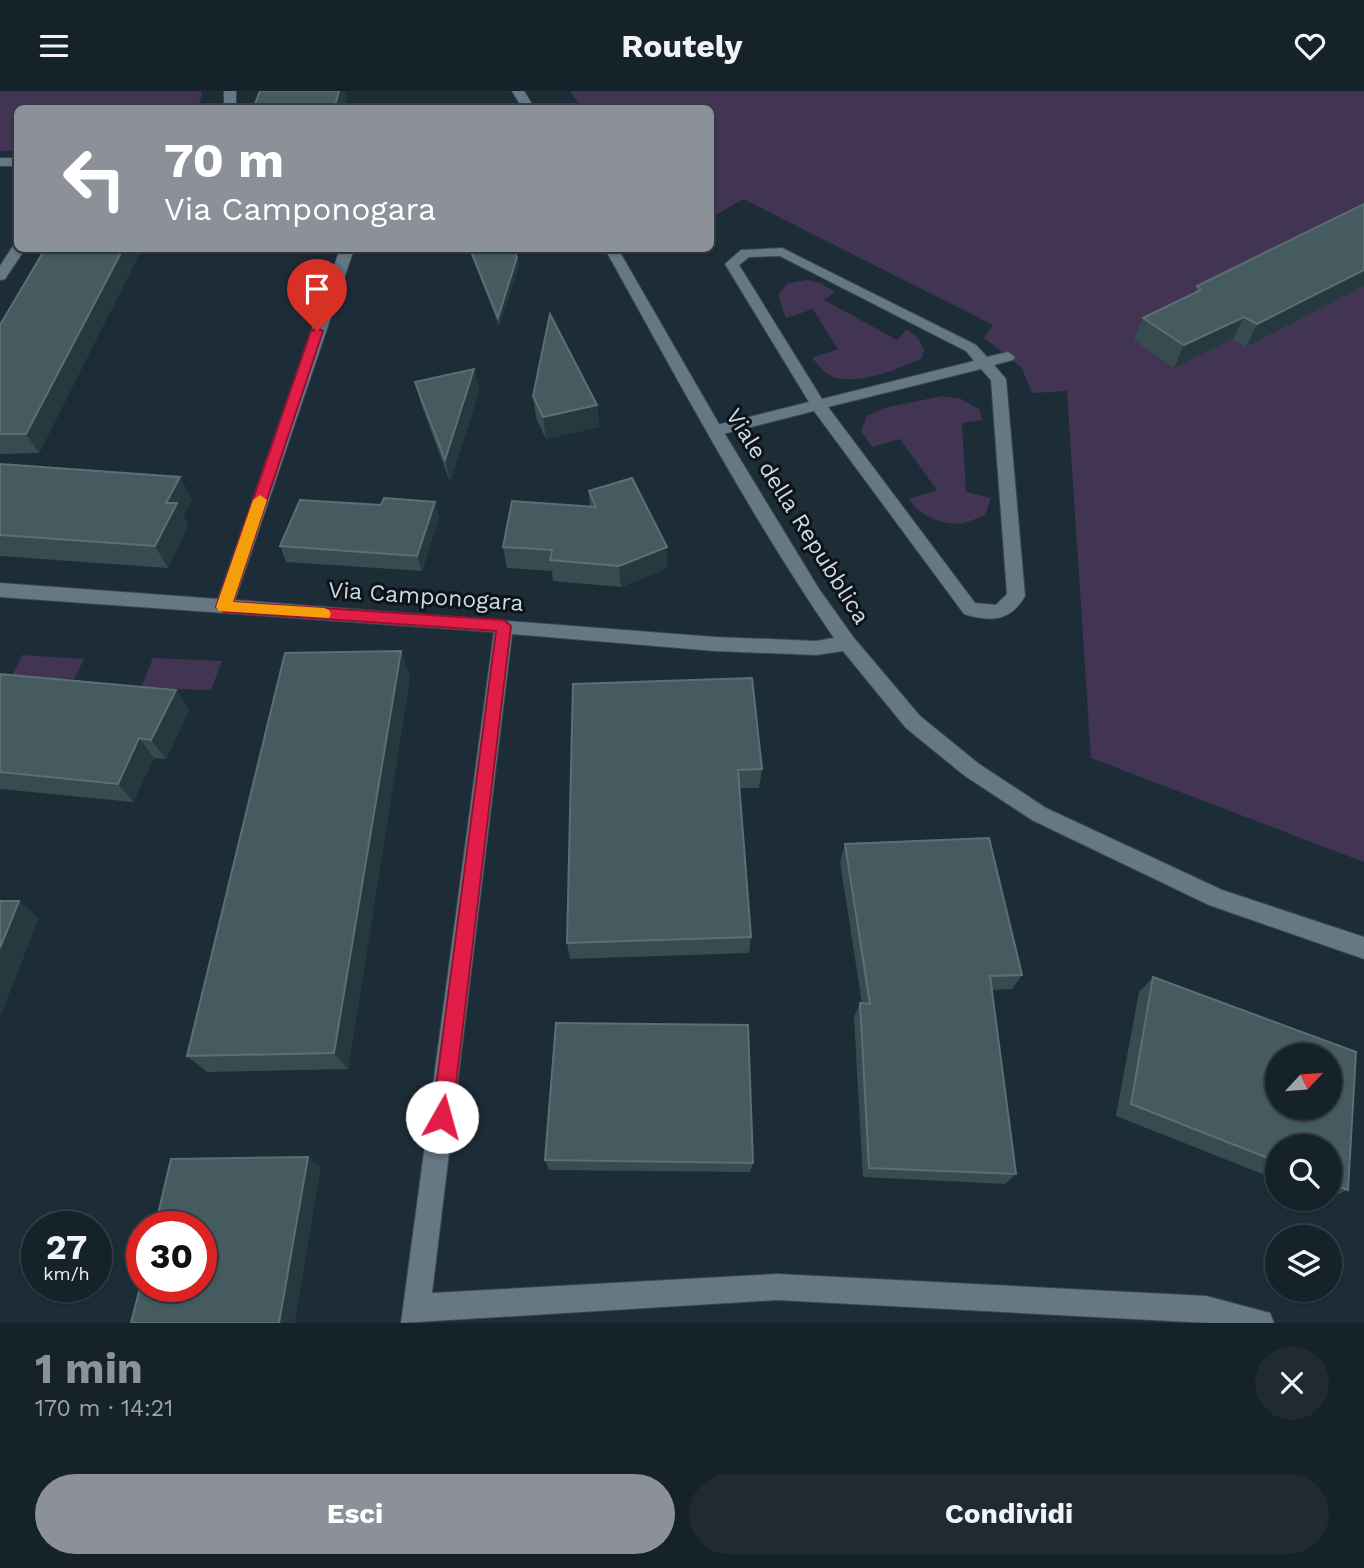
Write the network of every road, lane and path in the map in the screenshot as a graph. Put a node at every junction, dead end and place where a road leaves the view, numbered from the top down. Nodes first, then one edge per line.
1 (16, 252) edge
2 (346, 252) edge
3 (614, 252) edge
4 (1, 271) edge
5 (1008, 357) dead end
6 (984, 363) junction
7 (818, 405) junction
8 (715, 431) junction
9 (0, 590) edge
10 (224, 607) junction
11 (504, 626) junction
12 (847, 643) junction
13 (1364, 948) edge
14 (416, 1315) edge
15 (1260, 1323) edge

1 - 4 street
2 - 10 street
3 - 8 street, Viale della Repubblica
5 - 6 street
6 - 7 street
6 - 7 street
6 - 7 street
7 - 8 street
8 - 12 street, Viale della Repubblica
9 - 10 street, Via Camponogara
10 - 11 street, Via Camponogara
11 - 12 street, Via Camponogara
11 - 14 street
12 - 13 street, Viale della Repubblica
14 - 15 street

